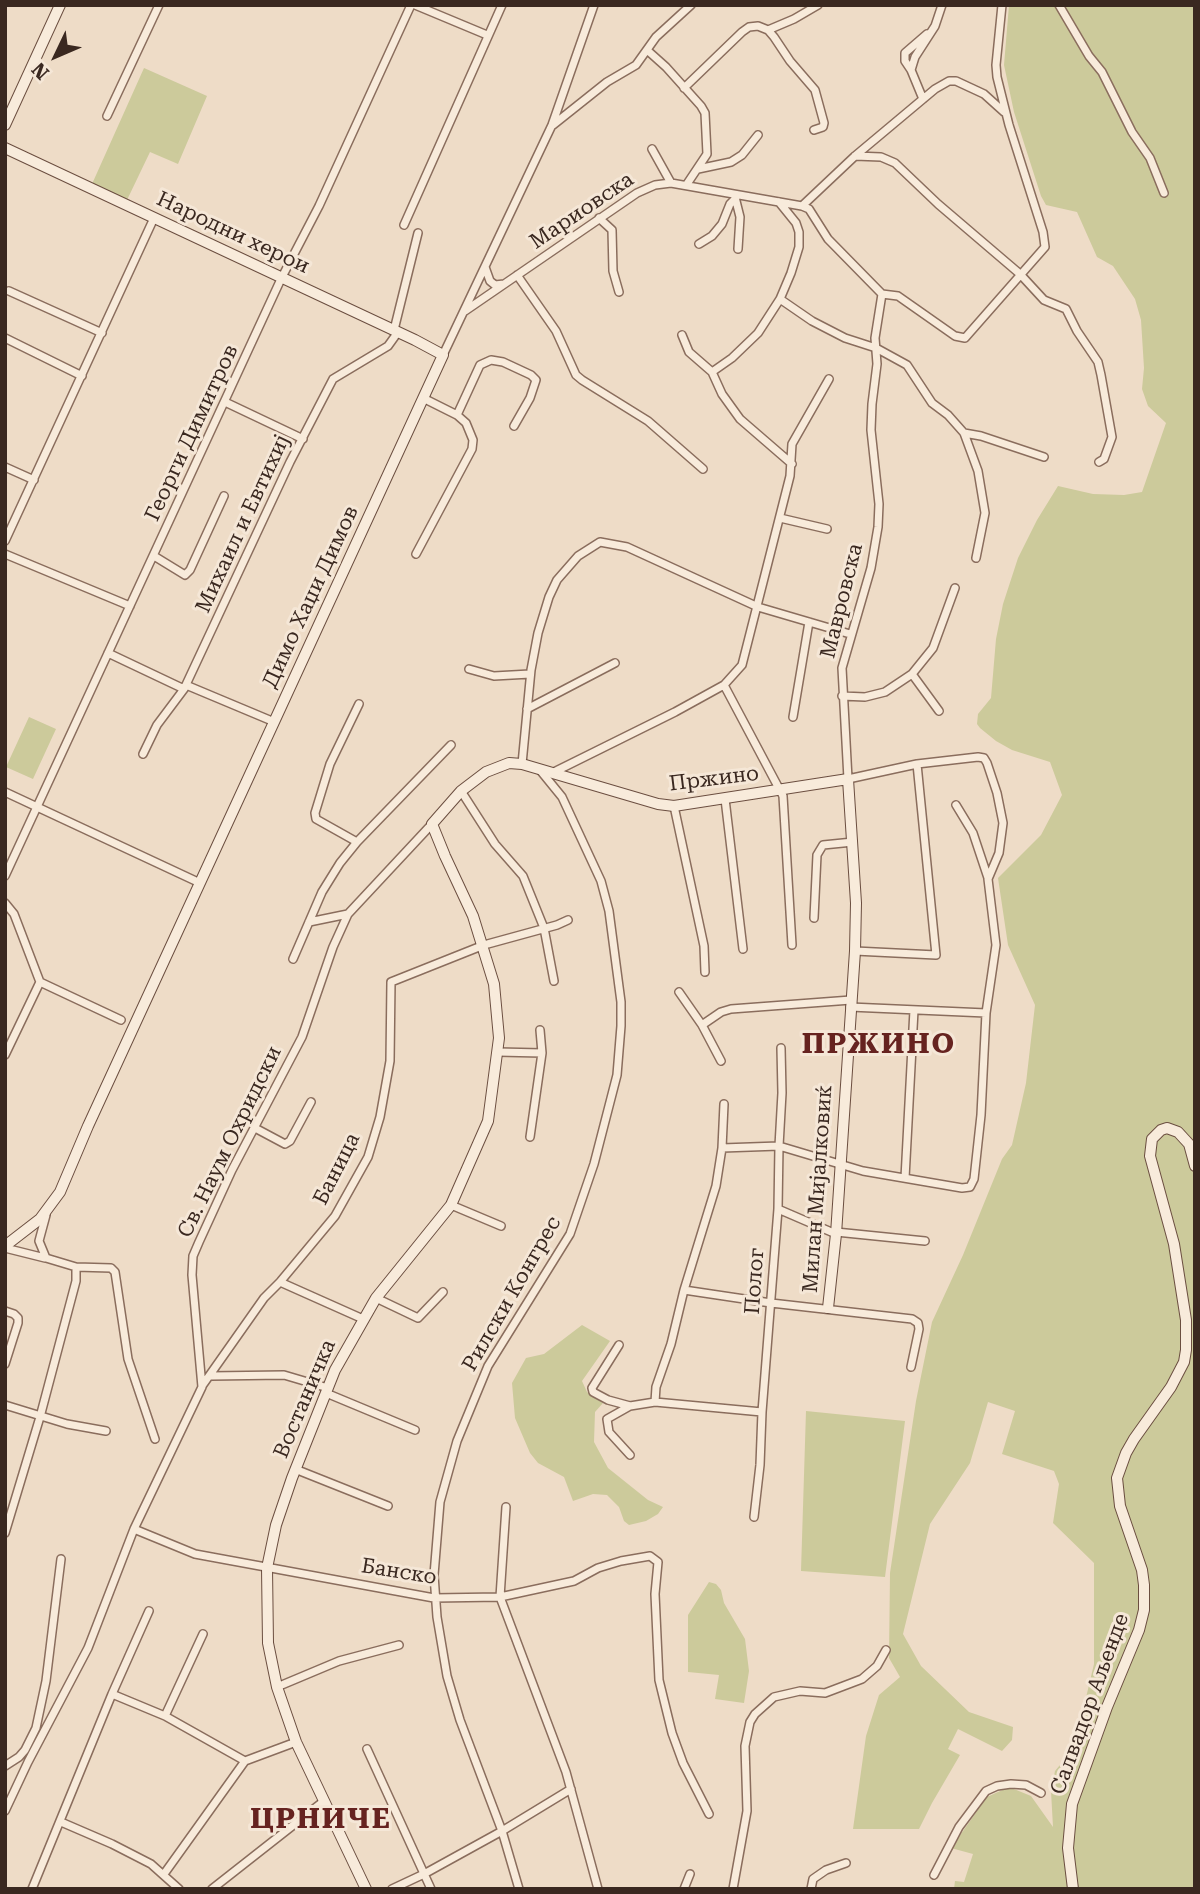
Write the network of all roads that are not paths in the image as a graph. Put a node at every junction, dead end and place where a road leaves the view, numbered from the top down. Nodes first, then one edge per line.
1 (60, 5) edge
2 (159, 5) edge
3 (413, 5) edge
4 (502, 5) edge
5 (594, 5) edge
6 (691, 5) edge
7 (817, 5) edge
8 (942, 5) edge
9 (1002, 5) edge
10 (1059, 5) edge
11 (768, 30) junction
12 (488, 35) junction
13 (647, 50) junction
14 (684, 88) junction
15 (923, 99) junction
16 (1006, 114) junction
17 (107, 116) dead end
18 (5, 125) edge
19 (552, 125) junction
20 (814, 130) dead end
21 (758, 135) dead end
22 (5, 148) edge
23 (652, 149) dead end
24 (855, 156) junction
25 (698, 169) junction
26 (671, 183) junction
27 (687, 184) junction
28 (1164, 193) dead end
29 (735, 196) junction
30 (779, 202) junction
31 (802, 206) junction
32 (154, 218) junction
33 (599, 218) junction
34 (404, 225) dead end
35 (418, 233) dead end
36 (699, 244) dead end
37 (738, 249) dead end
38 (485, 267) junction
39 (1020, 274) junction
40 (517, 275) junction
41 (281, 279) junction
42 (505, 284) junction
43 (9, 291) dead end
44 (619, 292) dead end
45 (881, 294) junction
46 (780, 299) junction
47 (465, 311) junction
48 (396, 331) junction
49 (102, 333) junction
50 (682, 334) dead end
51 (5, 338) edge
52 (876, 348) junction
53 (443, 355) junction
54 (712, 372) junction
55 (82, 376) junction
56 (829, 379) dead end
57 (424, 398) junction
58 (225, 402) junction
59 (457, 415) junction
60 (514, 426) dead end
61 (964, 433) junction
62 (303, 439) junction
63 (1044, 457) dead end
64 (1099, 462) dead end
65 (792, 464) junction
66 (5, 467) edge
67 (703, 469) dead end
68 (34, 480) junction
69 (224, 496) dead end
70 (780, 518) junction
71 (827, 529) dead end
72 (5, 541) edge
73 (5, 554) edge
74 (416, 554) dead end
75 (155, 556) junction
76 (976, 558) dead end
77 (956, 589) dead end
78 (130, 606) junction
79 (758, 607) junction
80 (809, 622) junction
81 (850, 635) junction
82 (108, 653) junction
83 (615, 663) dead end
84 (469, 669) dead end
85 (530, 674) junction
86 (912, 674) junction
87 (724, 685) junction
88 (185, 687) junction
89 (842, 696) junction
90 (359, 704) dead end
91 (527, 709) junction
92 (939, 711) dead end
93 (793, 717) dead end
94 (272, 720) dead end
95 (451, 745) dead end
96 (143, 754) dead end
97 (522, 764) junction
98 (918, 764) junction
99 (538, 768) junction
100 (552, 773) junction
101 (564, 776) junction
102 (848, 779) junction
103 (780, 790) junction
104 (461, 791) junction
105 (5, 792) edge
106 (562, 797) junction
107 (725, 799) junction
108 (36, 806) junction
109 (674, 806) junction
110 (956, 806) dead end
111 (432, 824) junction
112 (357, 842) junction
113 (853, 842) junction
114 (5, 876) edge
115 (988, 879) junction
116 (201, 883) junction
117 (5, 903) edge
118 (348, 914) junction
119 (814, 918) dead end
120 (568, 920) dead end
121 (309, 922) junction
122 (544, 928) junction
123 (484, 945) junction
124 (792, 945) dead end
125 (743, 949) dead end
126 (855, 951) junction
127 (293, 958) dead end
128 (705, 972) dead end
129 (555, 981) dead end
130 (40, 982) junction
131 (679, 992) dead end
132 (851, 1003) junction
133 (914, 1010) junction
134 (986, 1013) junction
135 (121, 1020) dead end
136 (702, 1025) junction
137 (540, 1030) dead end
138 (781, 1048) dead end
139 (498, 1052) junction
140 (542, 1054) junction
141 (5, 1055) edge
142 (721, 1061) dead end
143 (311, 1102) dead end
144 (724, 1104) dead end
145 (255, 1128) junction
146 (530, 1137) dead end
147 (779, 1146) junction
148 (722, 1148) junction
149 (840, 1164) junction
150 (1195, 1166) edge
151 (905, 1178) junction
152 (451, 1205) junction
153 (778, 1209) junction
154 (47, 1212) junction
155 (501, 1226) dead end
156 (836, 1233) junction
157 (925, 1241) dead end
158 (5, 1247) edge
159 (46, 1258) junction
160 (76, 1267) junction
161 (280, 1282) junction
162 (684, 1290) junction
163 (443, 1292) dead end
164 (376, 1298) junction
165 (771, 1303) junction
166 (828, 1308) junction
167 (5, 1311) edge
168 (363, 1319) junction
169 (619, 1345) dead end
170 (5, 1364) edge
171 (911, 1367) dead end
172 (211, 1376) junction
173 (202, 1387) junction
174 (327, 1391) junction
175 (655, 1402) junction
176 (5, 1405) edge
177 (630, 1406) junction
178 (762, 1412) junction
179 (40, 1417) junction
180 (415, 1430) dead end
181 (106, 1431) dead end
182 (155, 1438) dead end
183 (630, 1455) dead end
184 (296, 1469) junction
185 (388, 1506) dead end
186 (506, 1507) dead end
187 (754, 1517) dead end
188 (134, 1529) junction
189 (5, 1533) edge
190 (61, 1559) dead end
191 (267, 1568) junction
192 (500, 1597) junction
193 (434, 1598) junction
194 (149, 1611) dead end
195 (203, 1634) dead end
196 (399, 1645) dead end
197 (886, 1650) dead end
198 (277, 1687) junction
199 (112, 1694) junction
200 (165, 1716) junction
201 (296, 1742) junction
202 (367, 1749) dead end
203 (245, 1761) junction
204 (5, 1766) edge
205 (572, 1789) junction
206 (1041, 1793) dead end
207 (324, 1801) junction
208 (5, 1811) edge
209 (709, 1814) dead end
210 (61, 1822) junction
211 (502, 1831) junction
212 (846, 1863) dead end
213 (164, 1874) junction
214 (424, 1874) junction
215 (690, 1874) dead end
216 (934, 1875) dead end
217 (734, 1879) junction
218 (32, 1889) edge
219 (179, 1889) edge
220 (212, 1889) edge
221 (366, 1889) edge
222 (392, 1889) edge
223 (431, 1889) edge
224 (519, 1889) edge
225 (598, 1889) edge
226 (684, 1889) edge
227 (733, 1889) edge
228 (742, 1889) edge
229 (811, 1889) edge
230 (1073, 1889) edge

1 - 18 street
2 - 17 street
3 - 12 street
3 - 41 street, Георги Димитров
4 - 12 street
5 - 19 street, Димо Хаџи Димов
6 - 13 street
7 - 11 street
8 - 15 street
9 - 16 street
10 - 28 street
11 - 14 street
11 - 20 street
12 - 34 street
13 - 14 street
13 - 19 street
14 - 25 street
15 - 16 street
15 - 24 street
16 - 39 street
19 - 38 street, Димо Хаџи Димов
21 - 25 street
22 - 32 street, Народни херои
23 - 26 street
24 - 31 street
24 - 39 street
25 - 27 street
26 - 27 street, Мариовска
26 - 33 street, Мариовска
27 - 29 street, Мариовска
29 - 30 street, Мариовска
29 - 36 street
29 - 37 street
30 - 31 street, Мариовска
30 - 46 street
31 - 45 street
32 - 41 street, Народни херои
32 - 49 street
33 - 40 street, Мариовска
33 - 44 street
35 - 48 street
38 - 42 street
38 - 47 street, Димо Хаџи Димов
39 - 45 street
39 - 64 street
40 - 42 street, Мариовска
40 - 67 street
41 - 48 street, Народни херои
41 - 58 street, Георги Димитров
42 - 47 street, Мариовска
43 - 49 street
45 - 52 street
46 - 52 street
46 - 54 street
47 - 53 street, Димо Хаџи Димов
48 - 53 street, Народни херои
48 - 62 street, Михаил и Евтихиј
49 - 55 street
50 - 54 street
51 - 55 street
52 - 61 street
52 - 81 street, Мавровска
53 - 57 street, Димо Хаџи Димов
54 - 65 street
55 - 68 street
56 - 65 street
57 - 59 street
57 - 116 street, Димо Хаџи Димов
58 - 62 street
58 - 75 street, Георги Димитров
59 - 60 street
59 - 74 street
61 - 63 street
61 - 76 street
62 - 88 street, Михаил и Евтихиј
65 - 70 street
66 - 68 street
68 - 72 street
69 - 75 street
70 - 71 street
70 - 79 street
73 - 78 street
75 - 78 street, Георги Димитров
77 - 86 street
78 - 82 street, Георги Димитров
79 - 80 street
79 - 85 street
79 - 87 street
80 - 81 street
80 - 93 street
81 - 89 street, Мавровска
82 - 88 street
82 - 108 street, Георги Димитров
83 - 91 street
84 - 85 street
85 - 91 street
86 - 89 street
86 - 92 street
87 - 100 street
87 - 103 street
88 - 94 street
88 - 96 street, Михаил и Евтихиј
89 - 102 street, Мавровска
90 - 112 street
91 - 97 street
95 - 112 street
97 - 99 street, Пржино
97 - 104 street, Пржино
98 - 102 street, Пржино
98 - 115 street, Пржино
98 - 126 street
99 - 100 street, Пржино
99 - 106 street, Рилски Конгрес
100 - 101 street, Пржино
101 - 106 street
101 - 109 street, Пржино
102 - 103 street, Пржино
102 - 113 street, Милан Мијалковиќ
103 - 107 street, Пржино
103 - 124 street
104 - 111 street, Пржино
104 - 122 street
105 - 108 street
106 - 193 street, Рилски Конгрес
107 - 109 street, Пржино
107 - 125 street
108 - 114 street, Георги Димитров
108 - 116 street
109 - 128 street
110 - 115 street
111 - 118 street, Св. Наум Охридски
111 - 123 street, Востаничка
112 - 121 street
113 - 119 street
113 - 126 street, Милан Мијалковиќ
115 - 134 street
116 - 154 street, Димо Хаџи Димов
117 - 130 street
118 - 121 street
118 - 145 street, Св. Наум Охридски
120 - 122 street
121 - 127 street
122 - 123 street
122 - 129 street
123 - 139 street, Востаничка
123 - 161 street, Баница
126 - 132 street, Милан Мијалковиќ
130 - 135 street
130 - 141 street
131 - 136 street
132 - 133 street
132 - 136 street
132 - 149 street, Милан Мијалковиќ
133 - 134 street
133 - 151 street
134 - 151 street
136 - 142 street
137 - 140 street
138 - 147 street, Полог
139 - 140 street
139 - 152 street, Востаничка
140 - 146 street
143 - 145 street
144 - 148 street
145 - 173 street, Св. Наум Охридски
147 - 148 street
147 - 149 street
147 - 153 street, Полог
148 - 162 street
149 - 151 street
149 - 156 street, Милан Мијалковиќ
150 - 230 street, Салвадор Аљенде
152 - 155 street
152 - 164 street, Востаничка
153 - 156 street
153 - 165 street, Полог
154 - 158 street, Димо Хаџи Димов
154 - 159 street
156 - 157 street
156 - 166 street, Милан Мијалковиќ
158 - 159 street
159 - 160 street
160 - 179 street
160 - 182 street
161 - 168 street
161 - 172 street, Баница
162 - 165 street
162 - 175 street
163 - 164 street
164 - 168 street, Востаничка
165 - 166 street
165 - 178 street, Полог
166 - 171 street
167 - 170 street
168 - 174 street, Востаничка
169 - 177 street
172 - 173 street, Баница
172 - 174 street
173 - 188 street
174 - 180 street
174 - 184 street, Востаничка
175 - 177 street
175 - 178 street
176 - 179 street
177 - 183 street
178 - 187 street, Полог
179 - 181 street
179 - 189 street
184 - 185 street
184 - 191 street, Востаничка
186 - 192 street
188 - 191 street, Банско
188 - 208 street
190 - 204 street
191 - 193 street, Банско
191 - 198 street, Востаничка
192 - 193 street, Банско
192 - 205 street
192 - 209 street, Банско
193 - 211 street, Рилски Конгрес
194 - 199 street
195 - 200 street
196 - 198 street
197 - 217 street
198 - 201 street, Востаничка
199 - 200 street
199 - 210 street
200 - 203 street
201 - 203 street
201 - 207 street, Востаничка
202 - 214 street
203 - 213 street
205 - 211 street
205 - 225 street
206 - 216 street, Салвадор Аљенде
207 - 220 street
207 - 221 street, Востаничка
210 - 213 street
210 - 218 street
211 - 214 street
211 - 224 street, Рилски Конгрес
212 - 229 street
213 - 219 street
214 - 222 street
214 - 223 street
215 - 226 street
217 - 227 street
217 - 228 street

